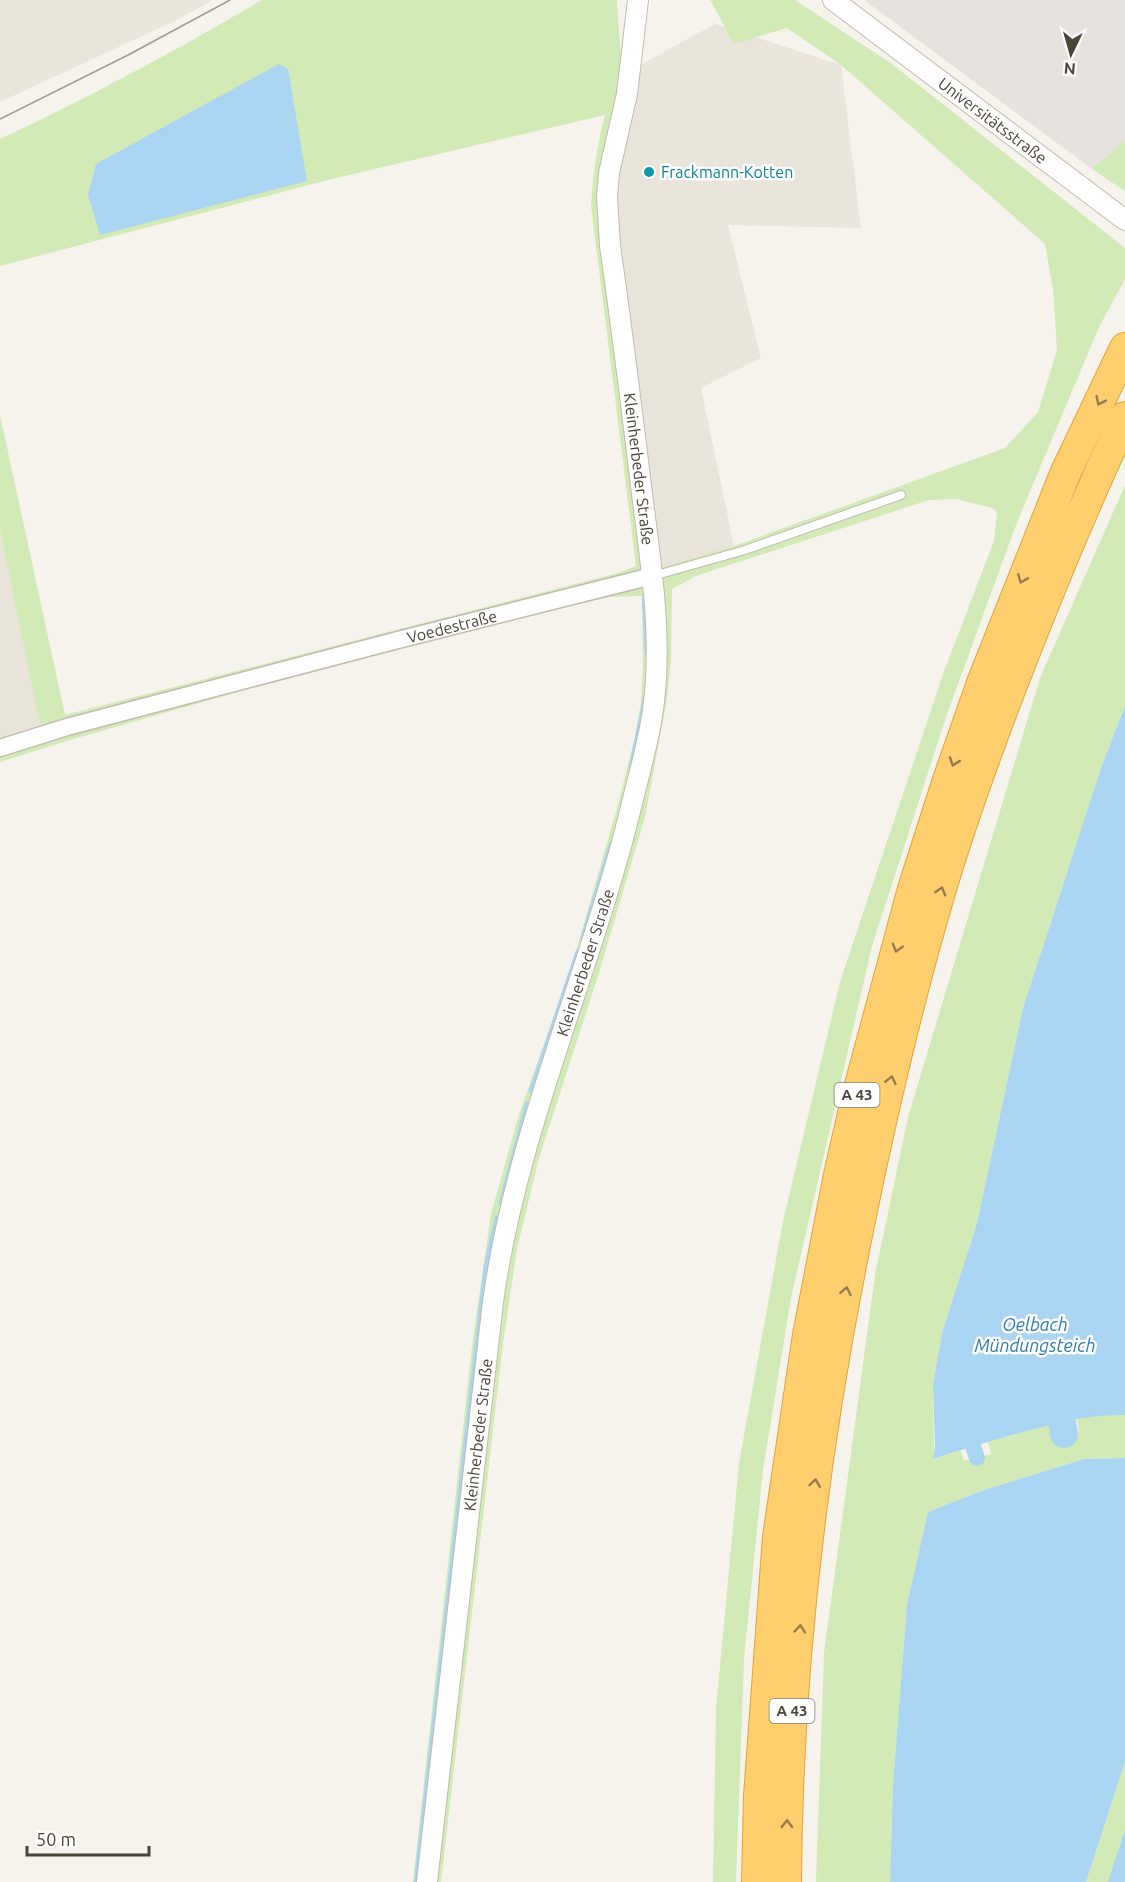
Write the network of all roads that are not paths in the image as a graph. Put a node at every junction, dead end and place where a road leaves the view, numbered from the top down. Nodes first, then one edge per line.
1 (626, 0) edge
2 (638, 0) edge
3 (826, 0) edge
4 (833, 0) edge
5 (860, 19) junction
6 (632, 42) junction
7 (1125, 220) edge
8 (1125, 348) edge
9 (1125, 417) edge
10 (901, 495) dead end
11 (652, 576) junction
12 (0, 748) edge
13 (427, 1882) edge
14 (758, 1882) edge
15 (786, 1882) edge

1 - 6 street, Kleinherbeder Straße
2 - 6 street, Kleinherbeder Straße
3 - 5 street, Universitätsstraße
4 - 5 street, Universitätsstraße
5 - 7 street, Universitätsstraße
6 - 11 street, Kleinherbeder Straße
8 -> 14 highway, A 43
15 -> 9 highway, A 43
10 - 11 lane, Voedestraße
11 - 12 street, Voedestraße
11 - 13 street, Kleinherbeder Straße

